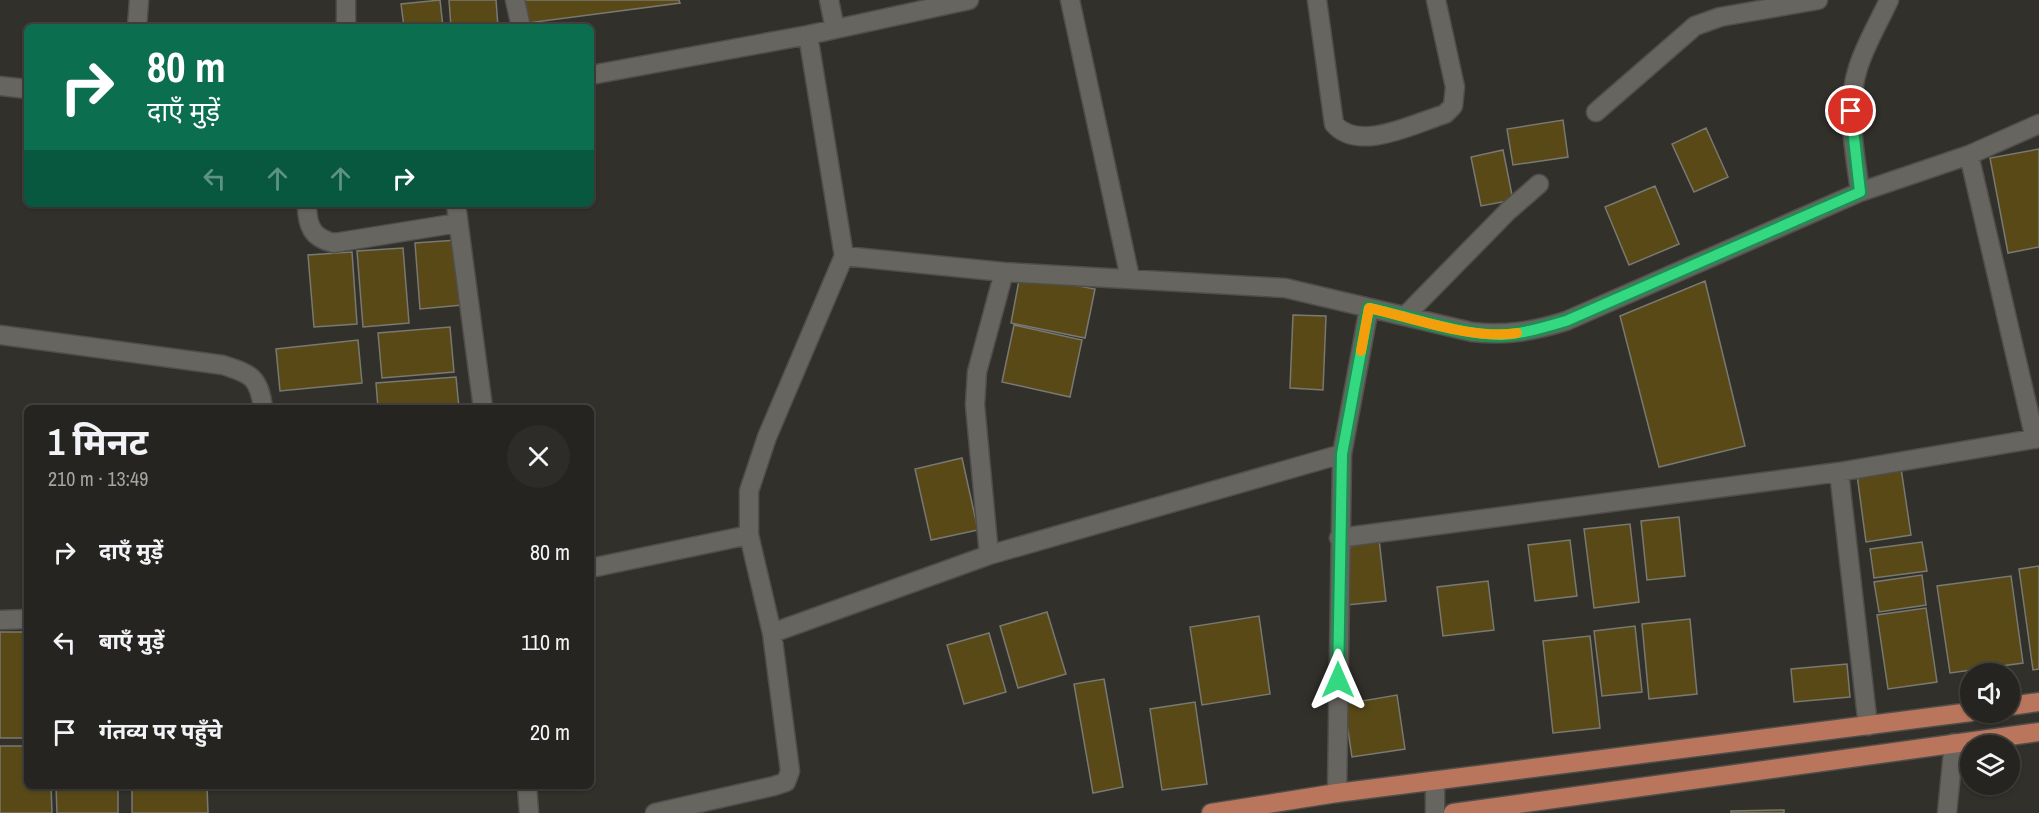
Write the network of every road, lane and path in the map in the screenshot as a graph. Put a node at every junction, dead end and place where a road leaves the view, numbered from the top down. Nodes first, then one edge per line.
1 (139, 0) edge
2 (346, 0) edge
3 (515, 0) edge
4 (829, 0) edge
5 (969, 0) edge
6 (1070, 0) edge
7 (1317, 0) edge
8 (1436, 0) edge
9 (1818, 0) edge
10 (1889, 0) edge
11 (136, 24) edge
12 (346, 24) edge
13 (519, 24) edge
14 (834, 29) junction
15 (808, 35) junction
16 (594, 74) edge
17 (0, 86) edge
18 (24, 89) edge
19 (1596, 112) dead end
20 (2039, 124) edge
21 (1969, 155) junction
22 (1539, 184) dead end
23 (1860, 192) junction
24 (307, 207) edge
25 (456, 207) edge
26 (458, 223) junction
27 (844, 256) junction
28 (1004, 272) junction
29 (1130, 278) junction
30 (1369, 308) junction
31 (1405, 316) junction
32 (0, 335) edge
33 (262, 405) edge
34 (483, 405) edge
35 (2037, 438) edge
36 (1342, 454) junction
37 (1839, 472) junction
38 (749, 535) junction
39 (1339, 538) junction
40 (989, 555) junction
41 (594, 567) edge
42 (24, 619) edge
43 (0, 620) edge
44 (772, 633) junction
45 (2039, 702) edge
46 (2020, 705) edge
47 (1960, 713) edge
48 (1868, 726) junction
49 (2039, 732) edge
50 (1954, 742) junction
51 (1435, 781) junction
52 (527, 789) edge
53 (1338, 793) junction
54 (530, 813) edge
55 (655, 813) edge
56 (1211, 813) edge
57 (1435, 813) edge
58 (1453, 813) edge
59 (1947, 813) edge

1 - 11 street
2 - 12 street
3 - 13 street
4 - 14 street
5 - 14 street
6 - 29 street
7 - 8 street
9 - 19 street
10 - 23 street
14 - 15 street
15 - 16 street
15 - 27 street
17 - 18 street
20 - 21 street
21 - 23 street
21 - 35 street
22 - 31 street
23 - 31 street
24 - 26 street
25 - 26 street
26 - 34 street
27 - 28 street
27 - 38 street
28 - 29 street
28 - 40 street
29 - 30 street
30 - 31 street
30 - 36 street
32 - 33 street
35 - 37 street
36 - 39 street
36 - 40 street
37 - 39 street
37 - 48 street
38 - 41 street
38 - 44 street
39 - 53 street
40 - 44 street
42 - 43 street
44 - 55 street
45 - 46 main road
47 - 48 main road
48 - 51 main road
49 - 50 main road
50 - 58 main road
50 - 59 street
51 - 53 main road
51 - 57 street
52 - 54 street
53 - 56 main road

